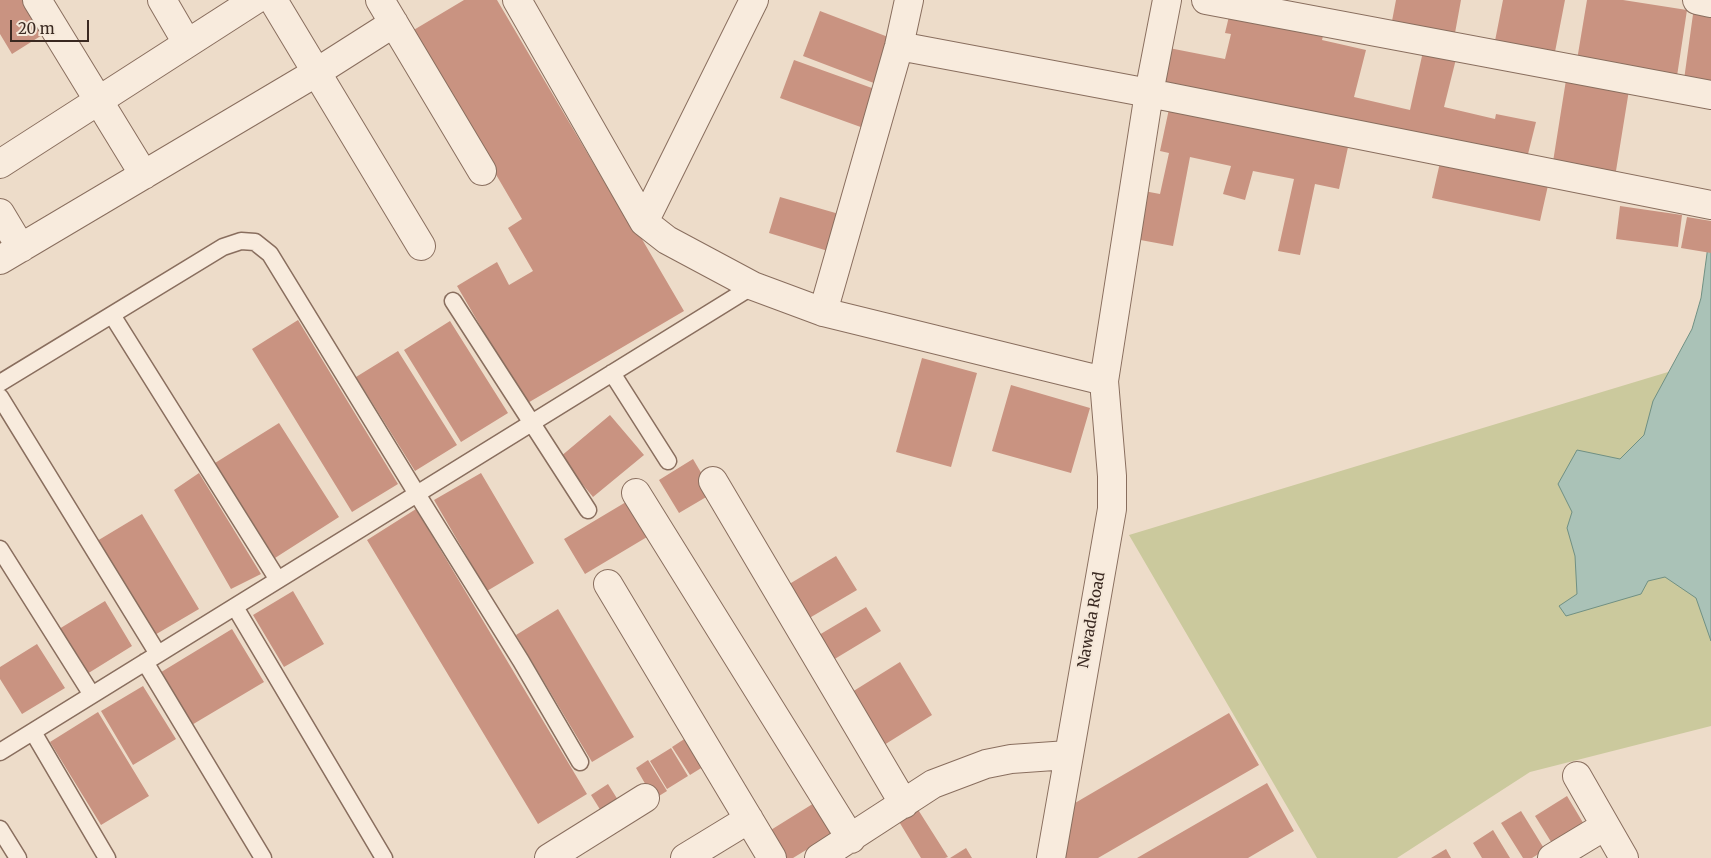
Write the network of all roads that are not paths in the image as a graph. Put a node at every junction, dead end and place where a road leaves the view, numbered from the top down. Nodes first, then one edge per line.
1 (37, 0) edge
2 (162, 0) edge
3 (255, 0) edge
4 (273, 0) edge
5 (380, 0) edge
6 (517, 0) edge
7 (754, 0) edge
8 (909, 0) edge
9 (1167, 0) edge
10 (1206, 0) edge
11 (1697, 0) edge
12 (1711, 3) edge
13 (394, 23) junction
14 (187, 44) junction
15 (899, 46) junction
16 (317, 72) junction
17 (1149, 94) junction
18 (1711, 95) edge
19 (98, 100) junction
20 (0, 164) edge
21 (482, 171) dead end
22 (144, 175) junction
23 (1711, 205) edge
24 (0, 213) edge
25 (644, 222) junction
26 (421, 246) dead end
27 (10, 254) edge
28 (753, 286) junction
29 (453, 301) dead end
30 (824, 312) junction
31 (112, 315) junction
32 (612, 373) junction
33 (1104, 381) junction
34 (0, 383) edge
35 (0, 397) edge
36 (532, 423) junction
37 (668, 461) dead end
38 (713, 481) dead end
39 (636, 492) dead end
40 (417, 494) junction
41 (588, 510) dead end
42 (0, 550) edge
43 (278, 580) junction
44 (608, 584) dead end
45 (235, 607) junction
46 (151, 658) junction
47 (92, 695) junction
48 (33, 732) junction
49 (0, 752) edge
50 (1068, 755) junction
51 (580, 762) dead end
52 (1577, 776) dead end
53 (645, 798) dead end
54 (904, 804) junction
55 (749, 819) junction
56 (1605, 826) junction
57 (0, 829) edge
58 (851, 839) junction
59 (1047, 855) edge
60 (18, 858) edge
61 (107, 858) edge
62 (263, 858) edge
63 (384, 858) edge
64 (549, 858) edge
65 (685, 858) edge
66 (772, 858) edge
67 (819, 858) edge
68 (1552, 858) edge
69 (1624, 858) edge

1 - 19 street
2 - 14 street
3 - 14 street
4 - 16 street
5 - 13 street
6 - 25 street
7 - 25 street
8 - 15 street
9 - 17 street, Nawada Road
10 - 18 street
11 - 12 street
13 - 16 street
13 - 21 street
14 - 19 street
15 - 17 street
15 - 30 street
16 - 22 street
16 - 26 street
17 - 23 street
17 - 33 street, Nawada Road
19 - 20 street
19 - 22 street
22 - 27 street
24 - 27 street
25 - 28 street
28 - 30 street
28 - 32 lane
29 - 36 lane
30 - 33 street
31 - 34 lane
31 - 40 lane
31 - 43 lane
32 - 36 lane
32 - 37 lane
33 - 50 street, Nawada Road
35 - 46 lane
36 - 40 lane
36 - 41 lane
38 - 54 street
39 - 58 street
40 - 43 lane
40 - 51 lane
42 - 47 lane
43 - 45 lane
44 - 55 street
45 - 46 lane
45 - 63 lane
46 - 47 lane
46 - 62 lane
47 - 48 lane
48 - 49 lane
48 - 61 lane
50 - 54 street
50 - 59 street, Nawada Road
52 - 56 street
53 - 64 street
54 - 58 street
55 - 65 street
55 - 66 street
56 - 68 street
56 - 69 street
57 - 60 lane
58 - 67 street

